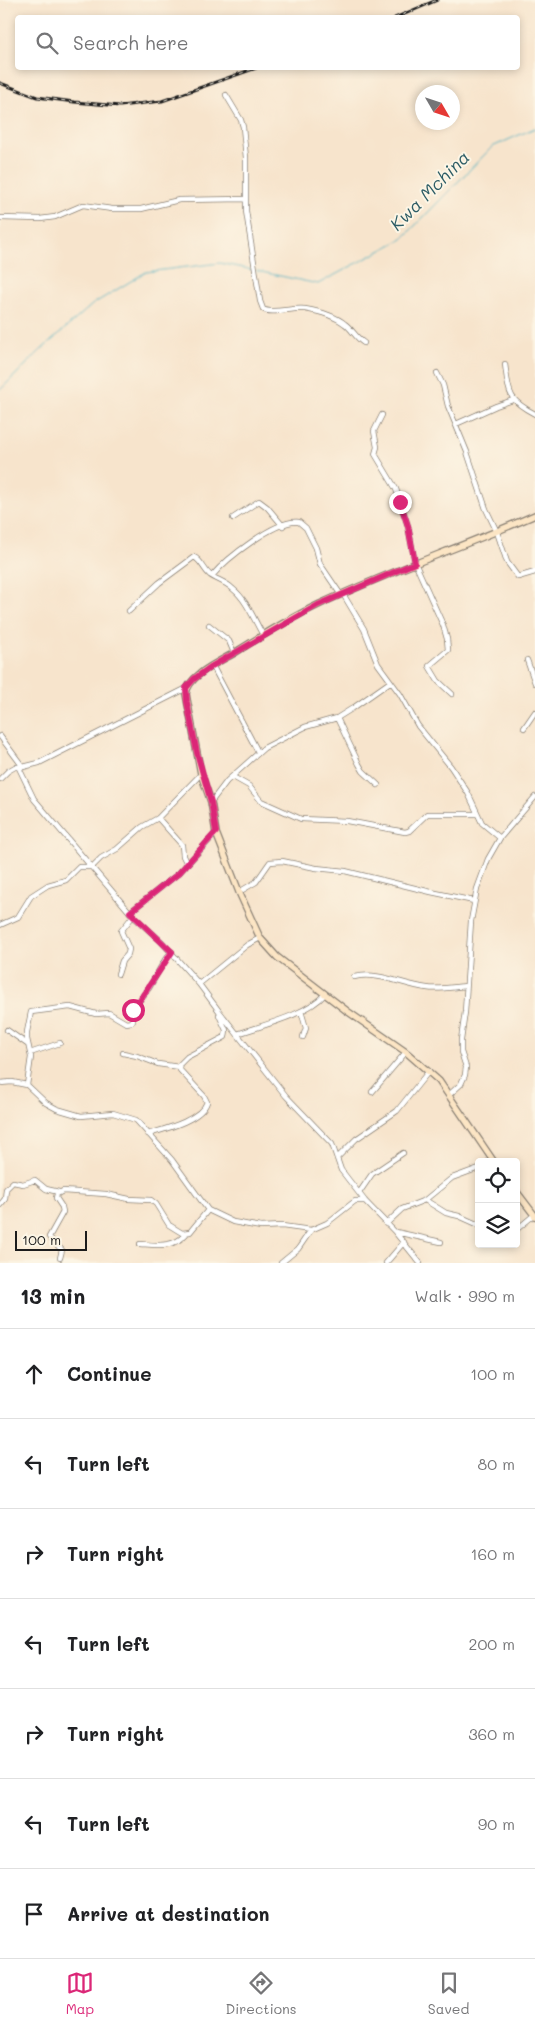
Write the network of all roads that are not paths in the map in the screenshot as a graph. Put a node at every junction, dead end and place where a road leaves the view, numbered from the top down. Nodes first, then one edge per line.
1 (226, 96) dead end
2 (246, 199) junction
3 (0, 218) edge
4 (364, 344) dead end
5 (505, 364) dead end
6 (437, 373) dead end
7 (513, 400) junction
8 (535, 414) edge
9 (382, 416) dead end
10 (456, 424) junction
11 (535, 515) edge
12 (233, 518) dead end
13 (283, 526) junction
14 (497, 532) junction
15 (415, 563) junction
16 (535, 572) edge
17 (212, 576) junction
18 (342, 595) junction
19 (129, 611) dead end
20 (209, 625) dead end
21 (263, 635) junction
22 (234, 653) junction
23 (527, 660) dead end
24 (212, 666) junction
25 (390, 682) junction
26 (535, 683) edge
27 (186, 688) junction
28 (452, 694) dead end
29 (535, 712) edge
30 (337, 718) junction
31 (524, 728) dead end
32 (0, 736) edge
33 (258, 752) junction
34 (21, 768) junction
35 (202, 774) junction
36 (233, 777) junction
37 (0, 780) edge
38 (378, 785) dead end
39 (535, 797) edge
40 (211, 802) junction
41 (476, 814) junction
42 (158, 818) junction
43 (216, 832) junction
44 (500, 838) junction
45 (187, 864) junction
46 (92, 867) junction
47 (239, 892) junction
48 (474, 901) junction
49 (132, 914) junction
50 (0, 925) edge
51 (260, 938) junction
52 (172, 952) junction
53 (118, 974) dead end
54 (354, 976) dead end
55 (199, 984) junction
56 (466, 986) junction
57 (325, 994) junction
58 (218, 1011) junction
59 (301, 1011) junction
60 (7, 1030) dead end
61 (237, 1034) junction
62 (303, 1037) dead end
63 (60, 1043) dead end
64 (28, 1044) junction
65 (406, 1052) junction
66 (30, 1053) junction
67 (123, 1053) dead end
68 (179, 1067) junction
69 (429, 1071) junction
70 (0, 1083) edge
71 (27, 1085) junction
72 (372, 1092) dead end
73 (448, 1095) junction
74 (148, 1134) junction
75 (403, 1153) dead end
76 (337, 1158) junction
77 (491, 1158) edge
78 (475, 1169) edge
79 (59, 1192) junction
80 (359, 1193) junction
81 (520, 1197) edge
82 (425, 1200) junction
83 (365, 1201) junction
84 (0, 1205) edge
85 (208, 1210) junction
86 (534, 1216) edge
87 (475, 1223) edge
88 (386, 1224) junction
89 (520, 1227) edge
90 (311, 1230) junction
91 (395, 1232) junction
92 (186, 1234) junction
93 (404, 1242) junction
94 (441, 1242) dead end
95 (140, 1244) dead end
96 (60, 1258) dead end
97 (281, 1263) edge
98 (386, 1263) edge
99 (420, 1263) edge

1 - 2 street
2 - 3 street
2 - 4 street
5 - 7 street
6 - 10 street
7 - 8 street
7 - 10 street
9 - 15 street
10 - 14 street
11 - 14 street
12 - 13 street
13 - 17 street
13 - 18 street
14 - 15 street
14 - 16 street
15 - 18 street
15 - 28 street
17 - 19 street
17 - 21 street
18 - 21 street
18 - 25 street
20 - 22 street
21 - 22 street
22 - 24 street
23 - 26 street
24 - 27 street
24 - 33 street
25 - 30 street
25 - 41 street
27 - 34 street
27 - 35 street
29 - 31 street
30 - 33 street
30 - 38 street
32 - 34 street
33 - 36 street
34 - 37 street
34 - 46 street
35 - 40 street
35 - 42 street
36 - 40 street
36 - 41 street
39 - 44 street
40 - 43 street
41 - 44 street
42 - 45 street
42 - 46 street
43 - 45 street
43 - 47 street
44 - 48 street
45 - 49 street
46 - 49 street
46 - 50 street
47 - 48 street
47 - 51 street
48 - 56 street
49 - 52 street
49 - 53 street
51 - 55 street
51 - 57 street
52 - 55 street
52 - 64 street
54 - 56 street
55 - 58 street
56 - 73 street
57 - 59 street
57 - 65 street
58 - 61 street
58 - 68 street
59 - 61 street
59 - 62 street
60 - 64 street
61 - 76 street
63 - 66 street
64 - 66 street
65 - 69 street
65 - 72 street
66 - 71 street
67 - 68 street
68 - 74 street
69 - 73 street
69 - 76 street
70 - 71 street
71 - 74 street
73 - 77 street
74 - 85 street
75 - 80 street
76 - 80 street
78 - 82 street
79 - 84 street
79 - 92 street
79 - 96 street
80 - 83 street
81 - 86 street
82 - 87 street
82 - 88 street
83 - 88 street
83 - 90 street
85 - 90 street
85 - 92 street
86 - 89 street
88 - 91 street
90 - 97 street
91 - 93 street
91 - 94 street
92 - 95 street
93 - 98 street
93 - 99 street

